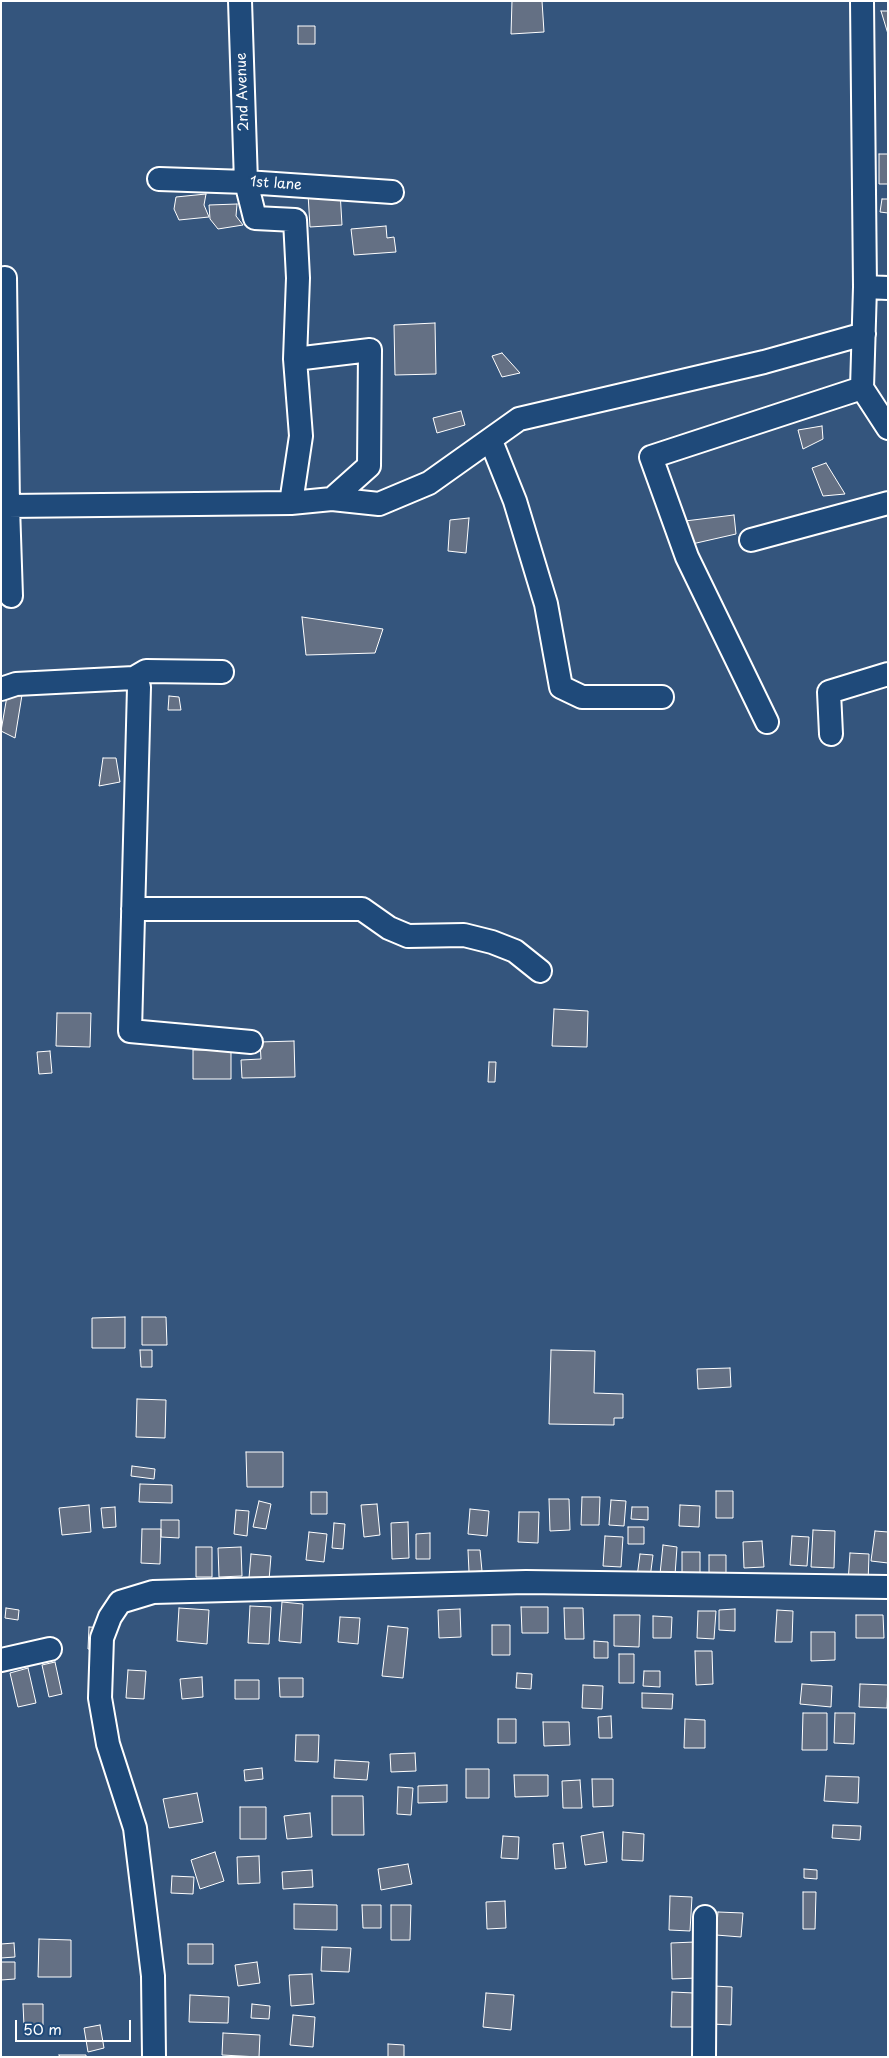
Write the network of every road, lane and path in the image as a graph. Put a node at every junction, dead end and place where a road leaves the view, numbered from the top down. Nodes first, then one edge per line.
1 (240, 1) edge
2 (862, 1) edge
3 (159, 179) dead end
4 (246, 182) junction
5 (392, 192) dead end
6 (5, 278) dead end
7 (865, 287) junction
8 (888, 288) edge
9 (864, 334) junction
10 (295, 359) junction
11 (862, 388) junction
12 (888, 428) edge
13 (491, 441) junction
14 (332, 499) junction
15 (291, 503) junction
16 (888, 503) edge
17 (8, 506) junction
18 (751, 540) dead end
19 (11, 596) dead end
20 (222, 672) dead end
21 (888, 674) edge
22 (134, 678) junction
23 (1, 689) edge
24 (662, 697) dead end
25 (767, 722) dead end
26 (830, 734) dead end
27 (133, 909) junction
28 (540, 971) dead end
29 (251, 1042) dead end
30 (888, 1587) edge
31 (50, 1649) dead end
32 (1, 1660) edge
33 (704, 1917) dead end
34 (154, 2057) edge
35 (704, 2057) edge

1 - 4 street, 2nd Avenue
2 - 7 street
3 - 4 street, 1st lane
4 - 5 street, 1st lane
4 - 10 street, 2nd Avenue
6 - 17 street
7 - 8 street
7 - 9 street
9 - 11 street
9 - 13 street
10 - 14 street
10 - 15 street
11 - 12 street
11 - 25 street
13 - 14 street
13 - 24 street
14 - 15 street
15 - 17 street
16 - 18 street
17 - 19 street
20 - 22 street
21 - 26 street
22 - 23 street
22 - 27 street
27 - 28 street
27 - 29 street
30 - 34 street
31 - 32 street
33 - 35 street

